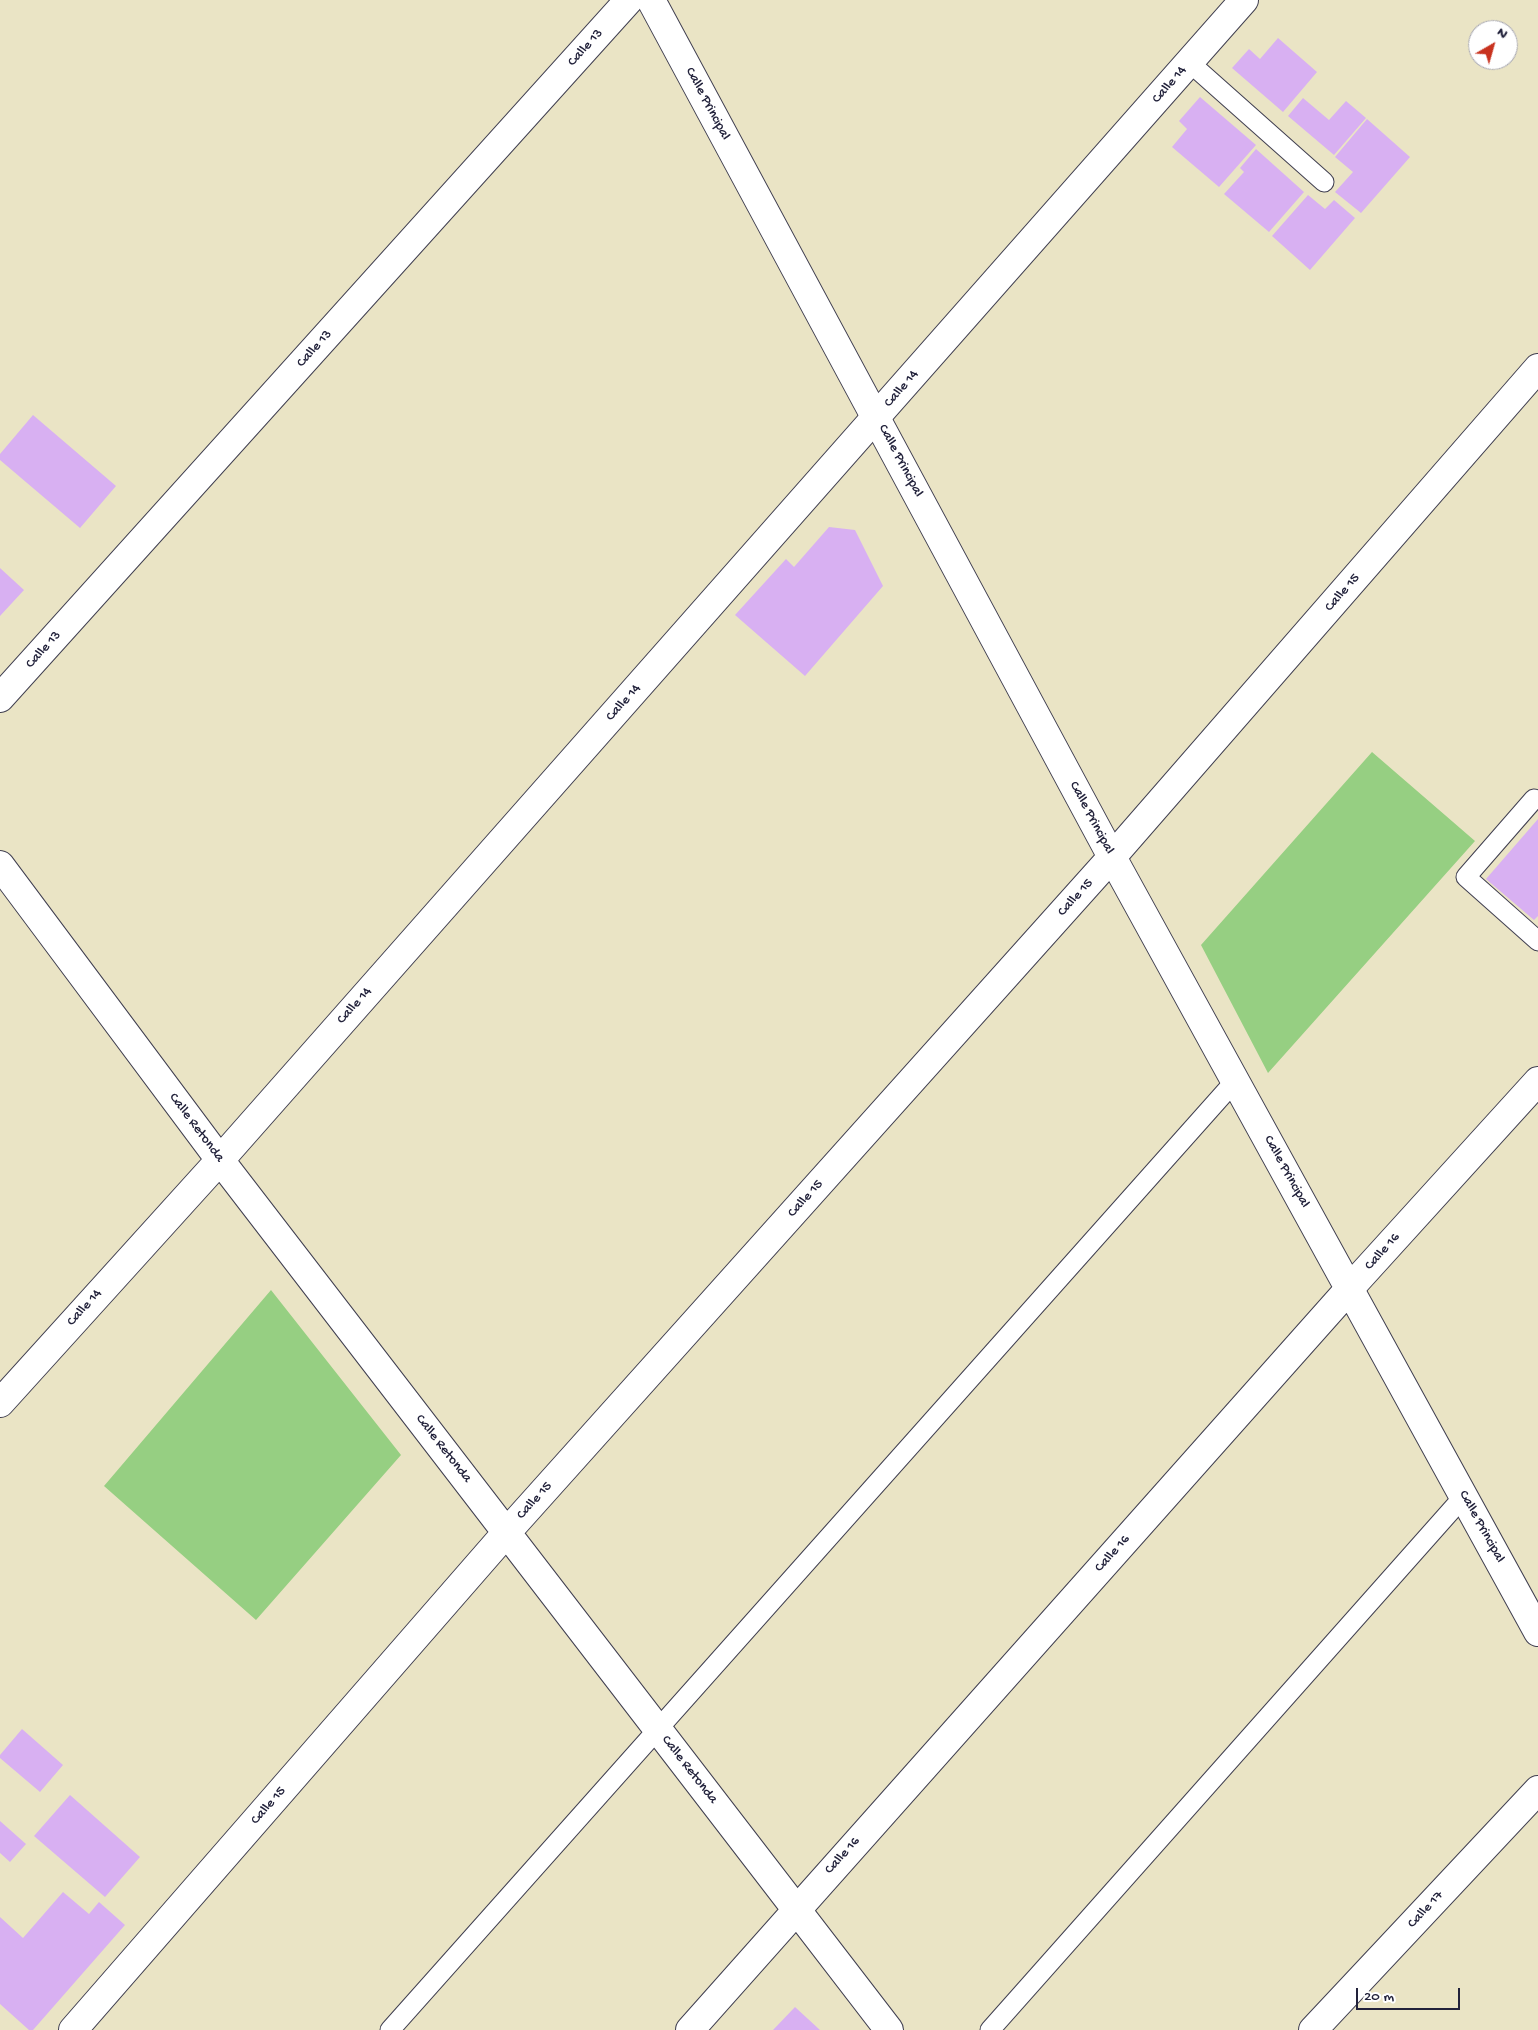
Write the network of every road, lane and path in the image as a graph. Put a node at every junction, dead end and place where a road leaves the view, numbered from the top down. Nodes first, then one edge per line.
1 (629, 0) edge
2 (651, 0) edge
3 (1244, 0) edge
4 (1189, 62) junction
5 (1324, 182) dead end
6 (1538, 368) edge
7 (877, 418) junction
8 (0, 698) edge
9 (1534, 799) dead end
10 (1112, 857) junction
11 (0, 865) edge
12 (1538, 941) edge
13 (1538, 1080) edge
14 (1235, 1081) junction
15 (220, 1160) junction
16 (1350, 1288) junction
17 (0, 1403) edge
18 (1464, 1496) junction
19 (507, 1532) junction
20 (1538, 1632) edge
21 (658, 1730) junction
22 (1538, 1790) edge
23 (796, 1909) junction
24 (73, 2030) edge
25 (390, 2030) edge
26 (690, 2030) edge
27 (889, 2030) edge
28 (990, 2030) edge
29 (1314, 2030) edge

1 - 8 street, Calle 13
2 - 7 street, Calle Principal
3 - 4 street, Calle 14
4 - 5 lane
4 - 7 street, Calle 14
6 - 10 street, Calle 15
7 - 10 street, Calle Principal
7 - 15 street, Calle 14
9 - 12 lane
10 - 14 street, Calle Principal
10 - 19 street, Calle 15
11 - 15 street, Calle Retonda
13 - 16 street, Calle 16
14 - 16 street, Calle Principal
14 - 21 lane
15 - 17 street, Calle 14
15 - 19 street, Calle Retonda
16 - 18 street, Calle Principal
16 - 23 street, Calle 16
18 - 20 street, Calle Principal
18 - 28 lane
19 - 21 street, Calle Retonda
19 - 24 street, Calle 15
21 - 23 street, Calle Retonda
21 - 25 lane
22 - 29 street, Calle 17
23 - 26 street, Calle 16
23 - 27 street, Calle Retonda

